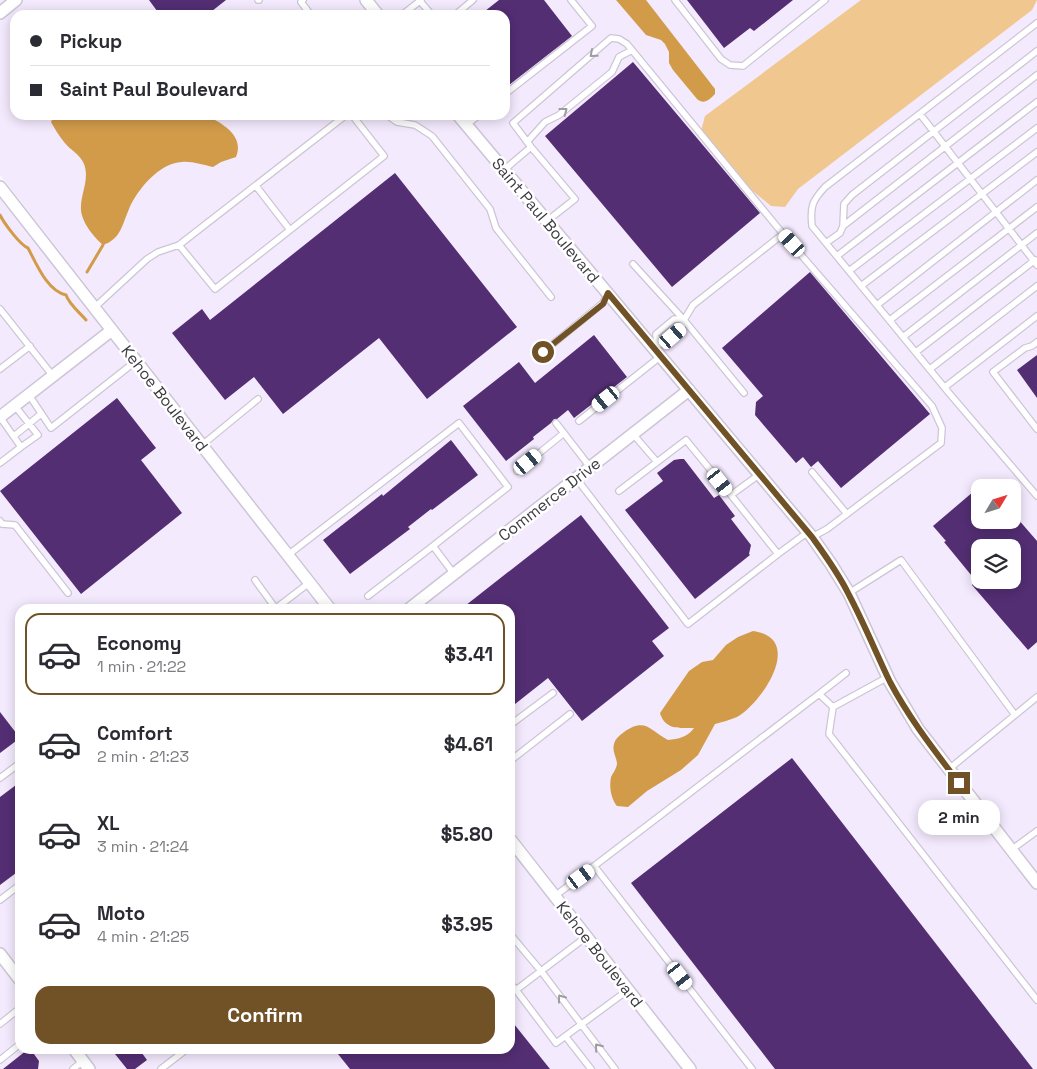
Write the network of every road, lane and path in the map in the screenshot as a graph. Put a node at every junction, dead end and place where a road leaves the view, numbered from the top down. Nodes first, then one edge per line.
1 (16, 0) edge
2 (303, 0) edge
3 (366, 0) edge
4 (420, 0) edge
5 (473, 0) edge
6 (571, 0) edge
7 (675, 0) edge
8 (825, 0) edge
9 (308, 10) edge
10 (374, 10) edge
11 (408, 10) edge
12 (428, 10) edge
13 (461, 10) edge
14 (0, 12) edge
15 (1037, 23) edge
16 (632, 50) junction
17 (1037, 51) edge
18 (1037, 75) edge
19 (510, 90) edge
20 (1037, 102) edge
21 (920, 114) junction
22 (340, 120) edge
23 (356, 120) edge
24 (394, 120) edge
25 (462, 120) edge
26 (472, 120) edge
27 (466, 125) junction
28 (1037, 128) edge
29 (934, 132) junction
30 (529, 144) junction
31 (945, 146) junction
32 (1037, 152) edge
33 (957, 162) junction
34 (504, 170) junction
35 (970, 179) junction
36 (1037, 180) edge
37 (256, 186) junction
38 (0, 187) edge
39 (982, 194) junction
40 (1037, 207) edge
41 (996, 212) junction
42 (547, 221) junction
43 (843, 226) junction
44 (1009, 229) junction
45 (290, 230) junction
46 (1037, 233) edge
47 (783, 234) junction
48 (826, 244) junction
49 (180, 245) junction
50 (1021, 245) junction
51 (837, 256) junction
52 (1036, 261) edge
53 (633, 264) dead end
54 (849, 271) junction
55 (861, 286) junction
56 (1037, 286) edge
57 (608, 293) junction
58 (551, 297) dead end
59 (877, 304) junction
60 (94, 308) junction
61 (0, 309) edge
62 (1037, 316) edge
63 (684, 320) junction
64 (890, 320) junction
65 (112, 330) junction
66 (904, 337) junction
67 (1037, 342) edge
68 (30, 346) junction
69 (657, 349) junction
70 (543, 352) dead end
71 (916, 352) junction
72 (136, 361) junction
73 (0, 369) edge
74 (930, 369) junction
75 (53, 376) junction
76 (945, 387) junction
77 (689, 390) junction
78 (744, 393) dead end
79 (28, 395) junction
80 (258, 399) dead end
81 (15, 406) junction
82 (41, 414) junction
83 (0, 417) edge
84 (579, 421) dead end
85 (29, 423) junction
86 (556, 423) dead end
87 (1037, 429) edge
88 (564, 433) junction
89 (633, 434) junction
90 (14, 436) junction
91 (202, 445) junction
92 (21, 446) junction
93 (0, 462) edge
94 (657, 462) junction
95 (590, 467) junction
96 (517, 471) dead end
97 (812, 472) dead end
98 (760, 474) junction
99 (576, 478) junction
100 (619, 492) dead end
101 (731, 496) junction
102 (1037, 496) edge
103 (847, 514) junction
104 (0, 521) edge
105 (810, 534) junction
106 (433, 546) junction
107 (778, 554) junction
108 (287, 555) junction
109 (454, 574) junction
110 (255, 580) dead end
111 (309, 583) junction
112 (68, 593) dead end
113 (849, 593) junction
114 (368, 596) dead end
115 (272, 604) edge
116 (282, 604) edge
117 (326, 604) edge
118 (415, 604) edge
119 (846, 673) dead end
120 (888, 677) junction
121 (554, 693) dead end
122 (820, 694) junction
123 (1037, 697) edge
124 (833, 707) junction
125 (570, 714) dead end
126 (1015, 715) junction
127 (515, 721) edge
128 (515, 757) edge
129 (15, 766) edge
130 (949, 769) junction
131 (0, 778) edge
132 (1037, 831) edge
133 (515, 845) edge
134 (1011, 850) junction
135 (595, 867) junction
136 (1037, 883) edge
137 (15, 889) edge
138 (555, 896) junction
139 (0, 900) edge
140 (586, 937) junction
141 (515, 940) edge
142 (0, 954) edge
143 (4, 967) edge
144 (541, 971) junction
145 (15, 976) edge
146 (516, 990) joint
147 (628, 990) junction
148 (1037, 1000) edge
149 (15, 1012) edge
150 (0, 1024) edge
151 (581, 1025) junction
152 (566, 1037) junction
153 (15, 1048) edge
154 (79, 1054) edge
155 (180, 1054) edge
156 (0, 1060) edge
157 (86, 1065) edge
158 (73, 1069) edge
159 (161, 1069) edge
160 (591, 1069) edge
161 (615, 1069) edge
162 (690, 1069) edge
163 (752, 1069) edge

1 - 14 street
2 - 9 lane
3 - 10 street
4 - 11 lane
4 - 12 lane
5 - 13 lane
6 - 19 lane
7 - 8 lane
15 - 21 lane
30 -> 16 lane
16 -> 30 lane
16 - 47 lane
17 - 29 lane
18 - 31 lane
20 - 33 lane
21 - 29 lane
21 - 48 lane
22 - 37 lane
23 - 45 lane
24 - 58 lane
25 - 27 street, Saint Paul Boulevard
26 - 27 lane
27 - 34 street, Saint Paul Boulevard
28 - 35 lane
29 - 31 lane
29 - 43 lane
30 - 34 lane
30 - 42 lane
31 - 33 lane
31 - 43 lane
32 - 39 lane
33 - 35 lane
33 - 51 lane
34 - 42 street, Saint Paul Boulevard
35 - 39 lane
35 - 54 lane
36 - 41 lane
37 - 45 lane
37 - 49 lane
38 - 60 street, Kehoe Boulevard
39 - 41 lane
39 - 55 lane
40 - 44 lane
41 - 44 lane
41 - 59 lane
42 - 57 street, Saint Paul Boulevard
43 - 48 lane
44 - 50 lane
44 - 64 lane
45 - 49 lane
46 - 50 lane
47 - 63 lane
47 - 103 lane
48 - 51 lane
49 - 60 lane
50 - 52 lane
50 - 66 lane
51 - 54 lane
52 - 71 lane
53 - 63 lane
54 - 55 lane
55 - 59 lane
56 - 74 lane
57 - 69 street, Saint Paul Boulevard
57 - 70 lane
59 - 64 lane
60 - 65 street, Kehoe Boulevard
61 - 68 lane
62 - 76 lane
63 - 69 lane
63 - 69 lane
63 - 78 lane
64 - 66 lane
65 - 72 street, Kehoe Boulevard
65 - 75 street
66 - 71 lane
67 - 87 lane
68 - 73 lane
68 - 75 lane
69 - 77 street, Saint Paul Boulevard
69 - 84 lane
71 - 74 lane
72 - 82 lane
72 - 91 street, Kehoe Boulevard
74 - 76 lane
75 - 79 street
76 - 102 lane
77 - 89 street, Commerce Drive
77 - 98 street, Saint Paul Boulevard
79 - 81 street
79 - 82 lane
80 - 91 lane
81 - 83 street
81 - 85 lane
82 - 85 lane
83 - 90 lane
85 - 90 lane
85 - 92 lane
86 - 88 lane
88 - 95 lane
88 - 96 lane
89 - 94 lane
89 - 95 street, Commerce Drive
90 - 92 lane
91 - 108 street, Kehoe Boulevard
92 - 93 lane
94 - 100 lane
94 - 101 lane
95 - 99 street, Commerce Drive
97 - 103 lane
98 - 101 lane
98 - 105 street, Saint Paul Boulevard
99 - 107 lane
99 - 109 street, Commerce Drive
101 - 107 lane
103 - 105 lane
104 - 112 lane
105 - 107 lane
105 - 113 street, Saint Paul Boulevard
106 - 108 lane
106 - 109 lane
106 - 114 lane
108 - 111 street, Kehoe Boulevard
109 - 118 street, Commerce Drive
110 - 115 lane
111 - 116 lane
111 - 117 street, Kehoe Boulevard
113 - 120 street, Saint Paul Boulevard
113 - 126 lane
119 - 122 lane
120 - 124 lane
120 - 130 street, Saint Paul Boulevard
121 - 127 lane
122 - 124 lane
122 - 135 lane
123 - 126 lane
124 - 148 lane
125 - 128 lane
126 - 130 lane
129 - 131 lane
130 - 134 street, Saint Paul Boulevard
132 - 134 lane
133 - 138 street, Kehoe Boulevard
134 - 136 street, Saint Paul Boulevard
135 - 138 lane
135 - 163 lane
137 - 139 lane
138 - 140 street, Kehoe Boulevard
140 - 144 lane
140 - 147 street, Kehoe Boulevard
141 - 144 lane
142 - 143 street
143 - 145 street
144 - 146 lane
151 -> 144 lane
146 - 152 lane
147 - 151 lane
147 - 162 street, Kehoe Boulevard
149 - 150 lane
151 - 152 lane
161 -> 151 lane
152 - 160 lane
153 - 156 lane
154 - 157 street
155 - 159 lane
157 - 158 lane

